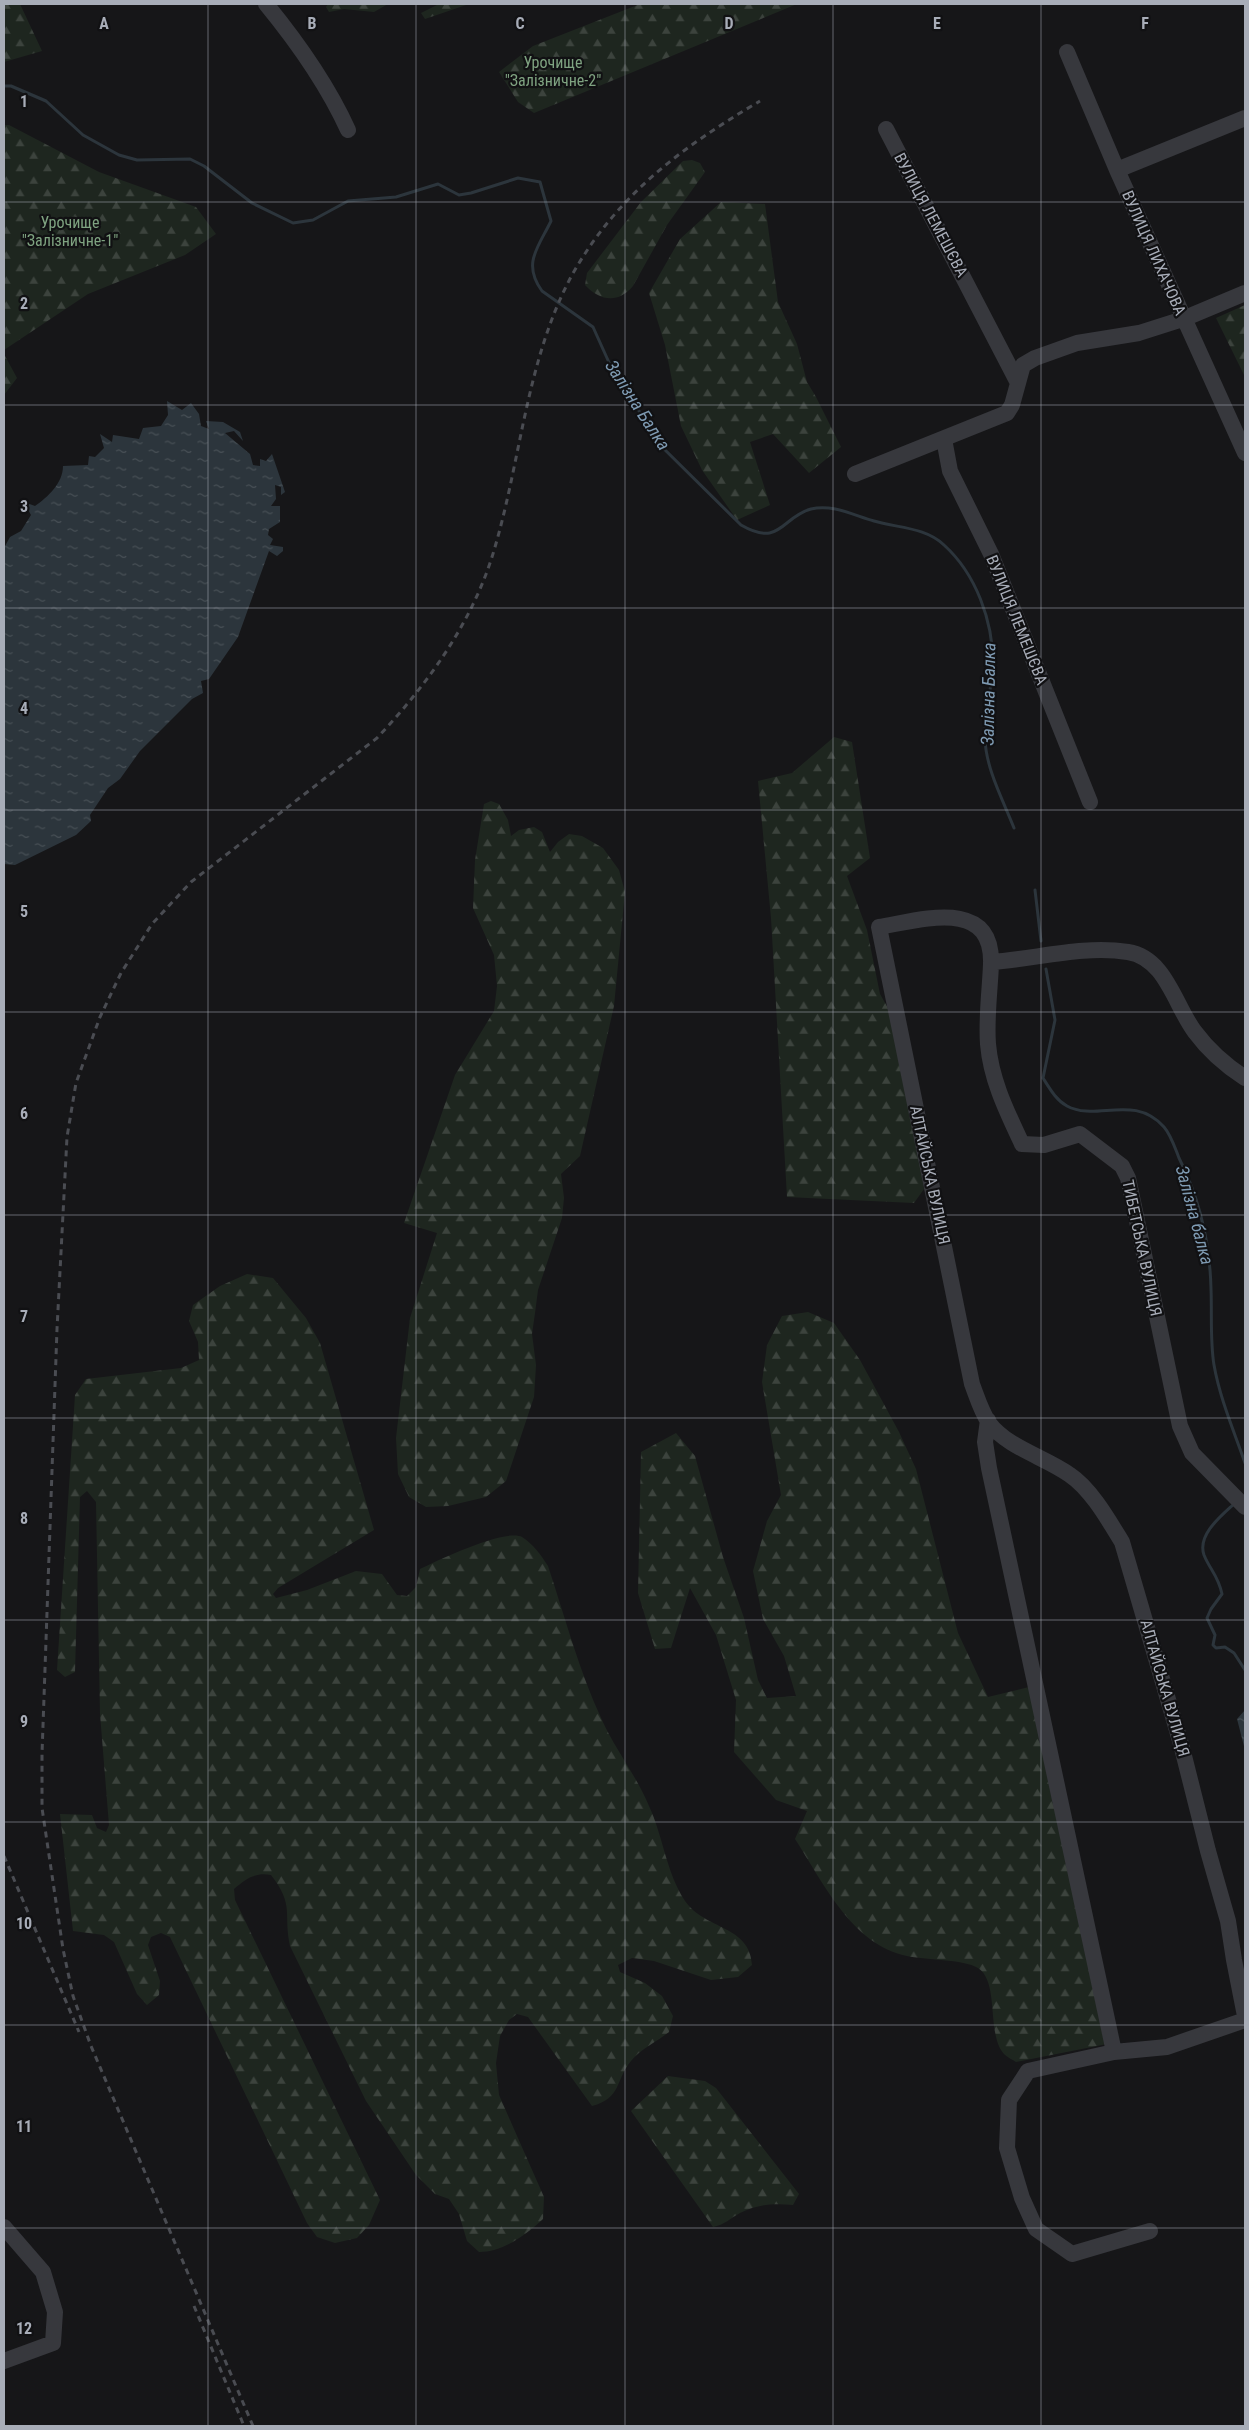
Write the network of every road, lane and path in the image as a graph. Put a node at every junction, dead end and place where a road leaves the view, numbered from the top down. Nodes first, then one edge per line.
1 (266, 4) edge
2 (1066, 52) dead end
3 (1245, 118) edge
4 (886, 129) dead end
5 (348, 130) dead end
6 (1117, 170) junction
7 (1245, 293) edge
8 (1184, 319) junction
9 (1018, 377) junction
10 (944, 439) junction
11 (1245, 454) edge
12 (855, 474) dead end
13 (1090, 802) dead end
14 (879, 928) joint
15 (991, 962) junction
16 (1245, 1078) edge
17 (988, 1420) junction
18 (1245, 1507) edge
19 (1245, 2016) edge
20 (1245, 2020) edge
21 (1114, 2052) junction
22 (4, 2226) edge
23 (1150, 2231) dead end
24 (4, 2361) edge

1 - 5 street
2 - 6 street, ВУЛИЦЯ ЛИХАЧОВА
3 - 6 street
4 - 9 street, ВУЛИЦЯ ЛЕМЕШЄВА
6 - 8 street, ВУЛИЦЯ ЛИХАЧОВА
7 - 8 street
8 - 9 street
8 - 11 street, ВУЛИЦЯ ЛИХАЧОВА
9 - 10 street
10 - 12 street
10 - 13 street, ВУЛИЦЯ ЛЕМЕШЄВА
14 - 15 street, ТИБЕТСЬКА ВУЛИЦЯ
14 - 17 street, АЛТАЙСЬКА ВУЛИЦЯ
15 - 16 street
15 - 18 street, ТИБЕТСЬКА ВУЛИЦЯ
17 - 19 street, АЛТАЙСЬКА ВУЛИЦЯ
17 - 21 street
20 - 21 street
21 - 23 street
22 - 24 street

